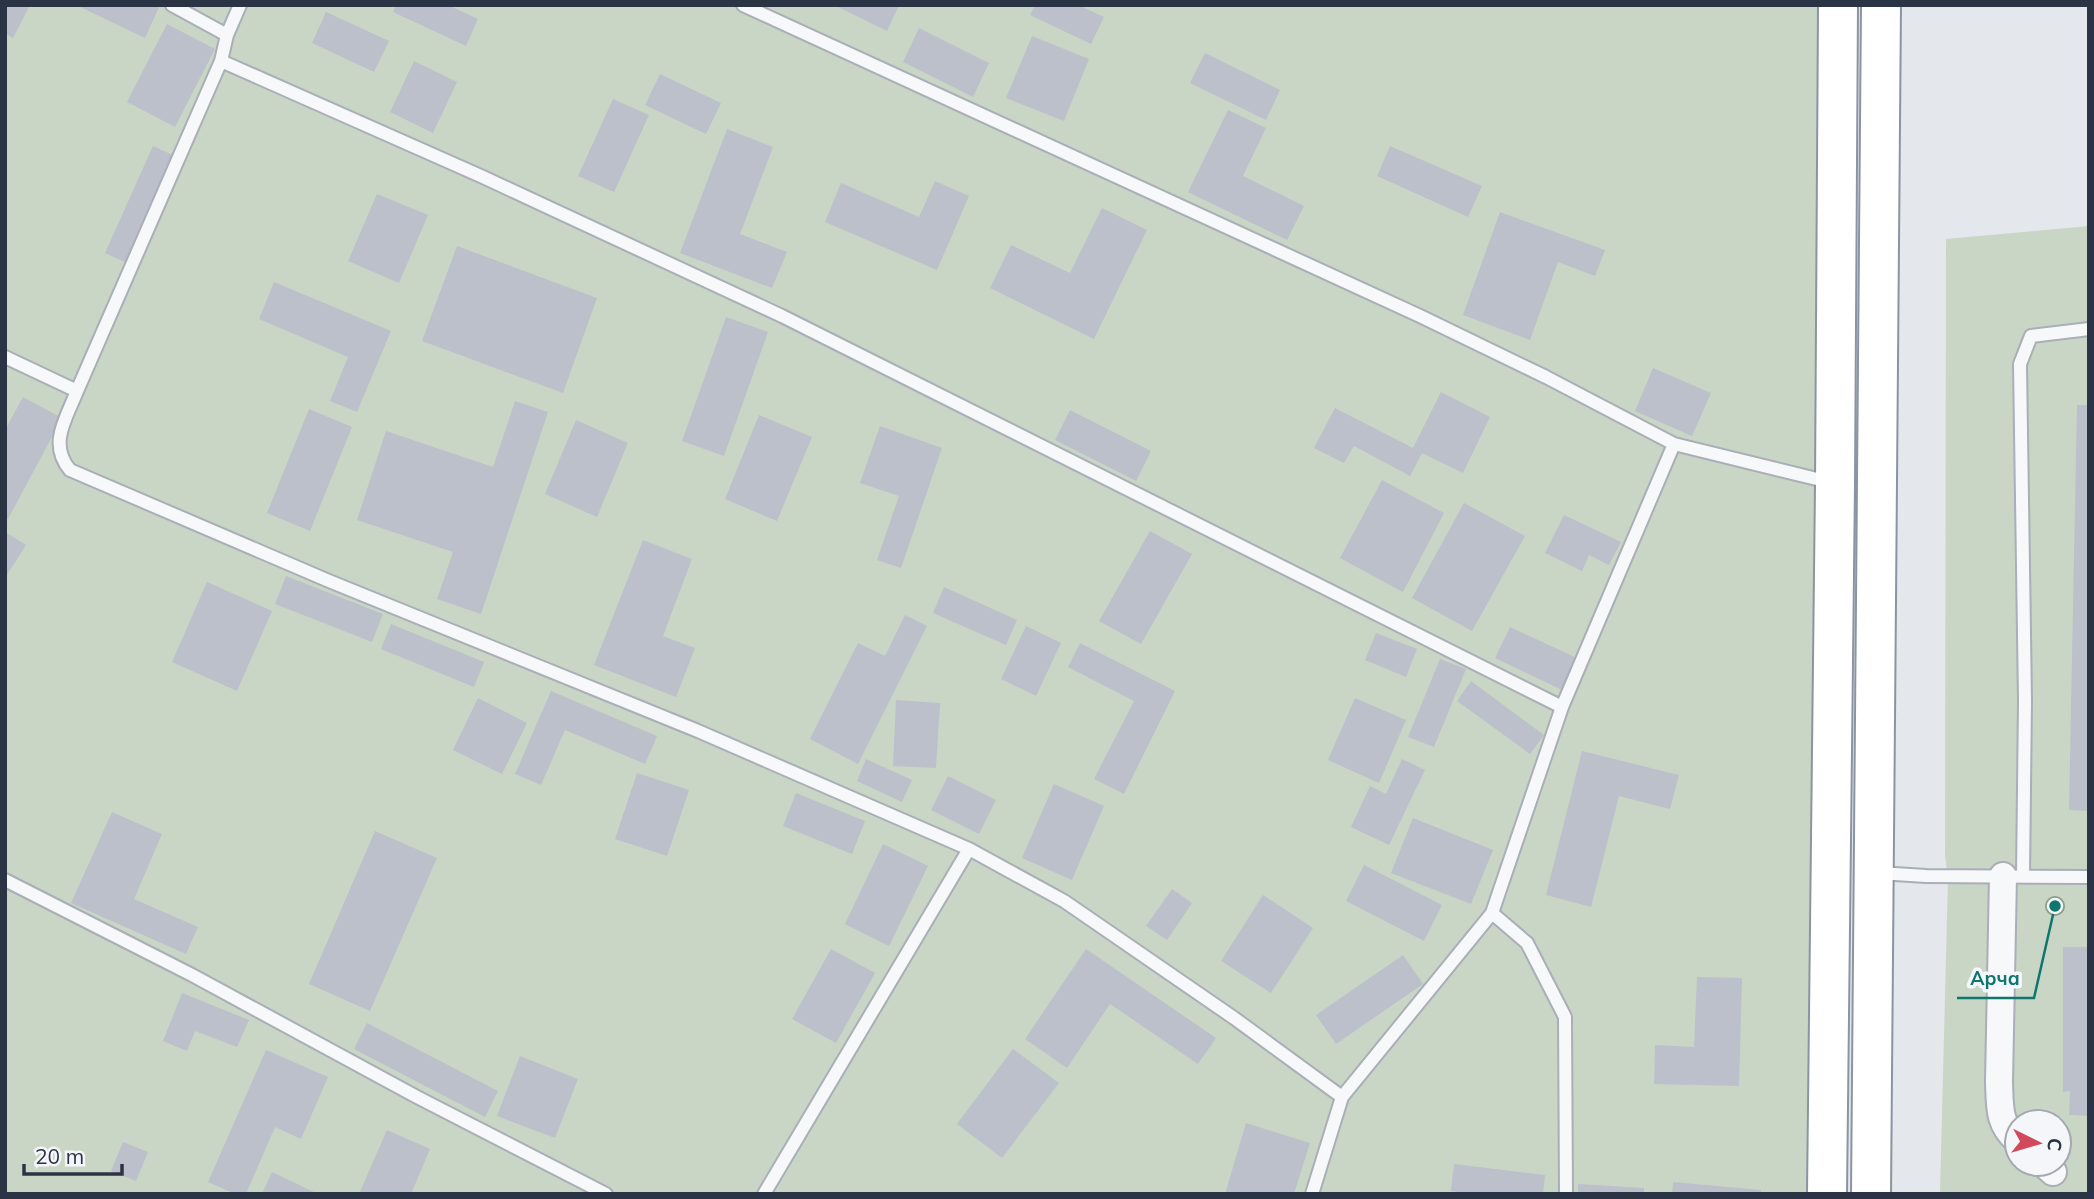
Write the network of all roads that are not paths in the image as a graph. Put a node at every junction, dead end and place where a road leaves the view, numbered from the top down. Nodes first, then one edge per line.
1 (172, 5) edge
2 (240, 5) edge
3 (743, 5) edge
4 (1838, 5) edge
5 (1881, 5) edge
6 (227, 35) junction
7 (221, 61) junction
8 (2089, 329) edge
9 (5, 357) edge
10 (77, 391) junction
11 (1674, 444) junction
12 (1835, 484) junction
13 (1562, 707) junction
14 (969, 849) junction
15 (1873, 872) junction
16 (2013, 876) junction
17 (2089, 877) edge
18 (5, 880) edge
19 (1492, 913) junction
20 (1342, 1097) junction
21 (2003, 1124) edge
22 (606, 1194) edge
23 (764, 1194) edge
24 (1312, 1194) edge
25 (1566, 1194) edge
26 (1827, 1194) edge
27 (1871, 1194) edge

1 - 6 lane
2 - 6 lane
3 - 11 lane
4 - 12 highway
5 - 15 highway
6 - 7 lane
7 - 10 lane
7 - 13 lane
8 - 16 lane
9 - 10 lane
10 - 14 lane
11 - 12 lane
11 - 13 lane
12 - 26 highway
13 - 19 lane
14 - 20 lane
14 - 23 lane
15 - 16 lane
15 - 27 highway
16 - 17 lane
16 - 21 street
18 - 22 lane
19 - 20 lane
19 - 25 lane
20 - 24 lane

